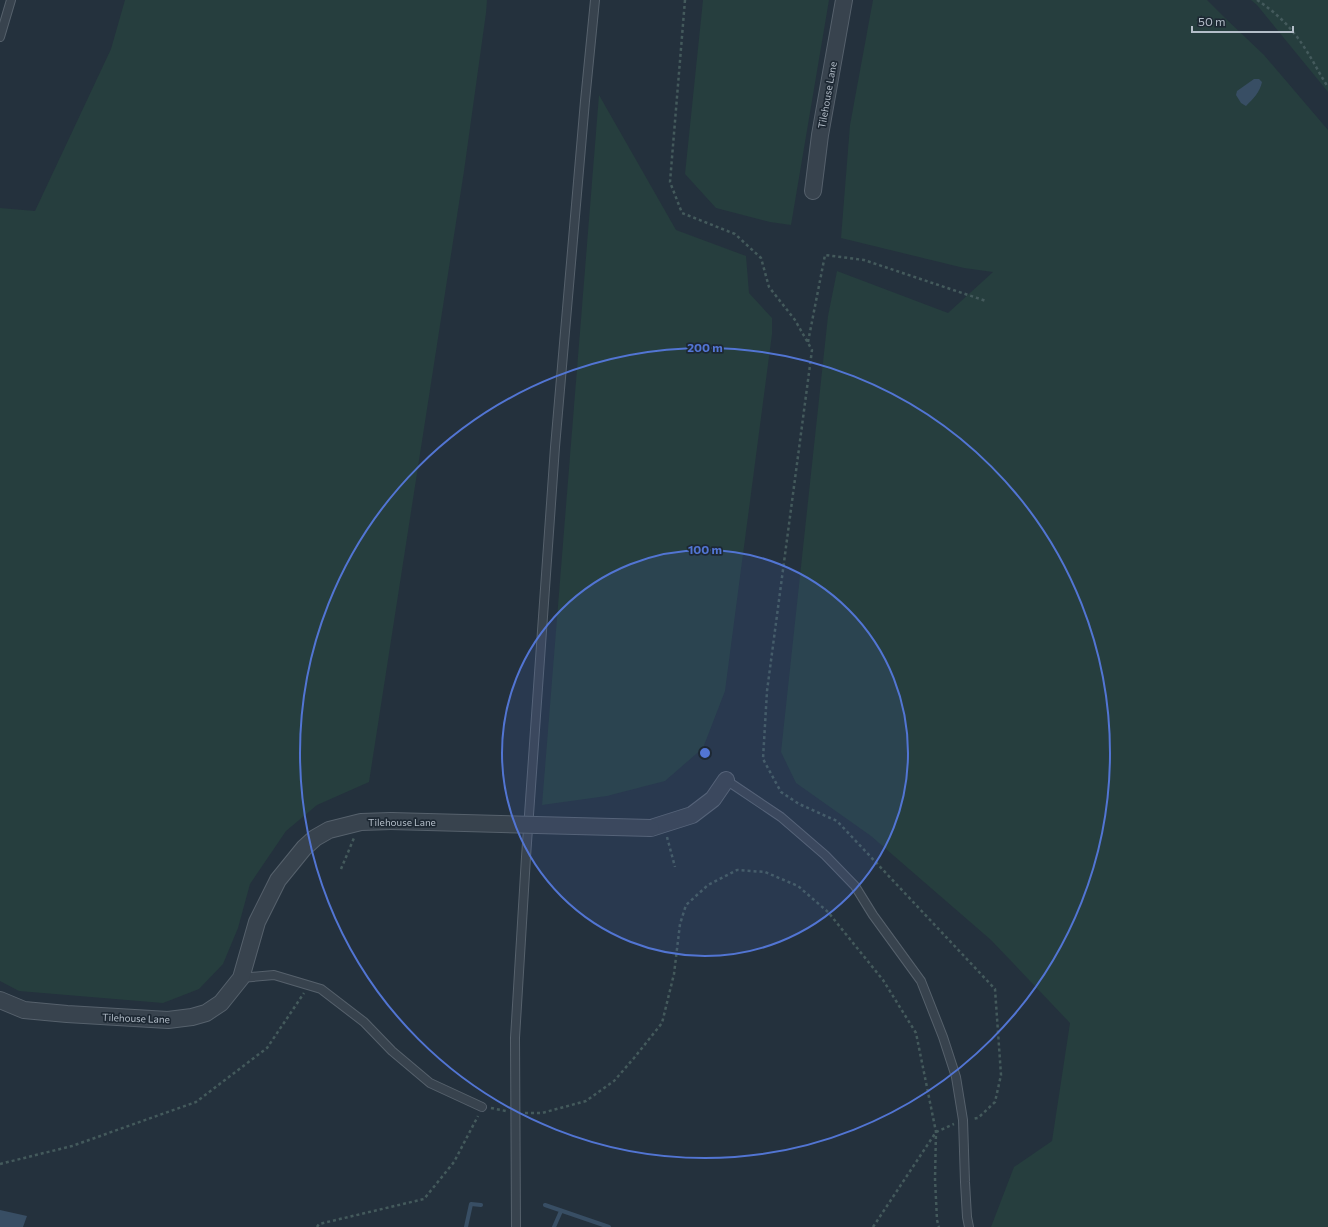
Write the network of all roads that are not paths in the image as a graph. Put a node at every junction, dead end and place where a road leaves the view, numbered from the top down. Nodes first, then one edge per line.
1 (11, 0) edge
2 (595, 0) edge
3 (844, 0) edge
4 (0, 37) edge
5 (813, 191) dead end
6 (726, 780) joint
7 (241, 978) junction
8 (0, 1000) edge
9 (482, 1107) road end
10 (516, 1227) edge
11 (969, 1227) edge

1 - 4 lane
2 - 10 lane
3 - 5 street, Tilehouse Lane
6 - 7 street, Tilehouse Lane, bridge
6 - 11 lane
7 - 8 street, Tilehouse Lane
7 - 9 lane

